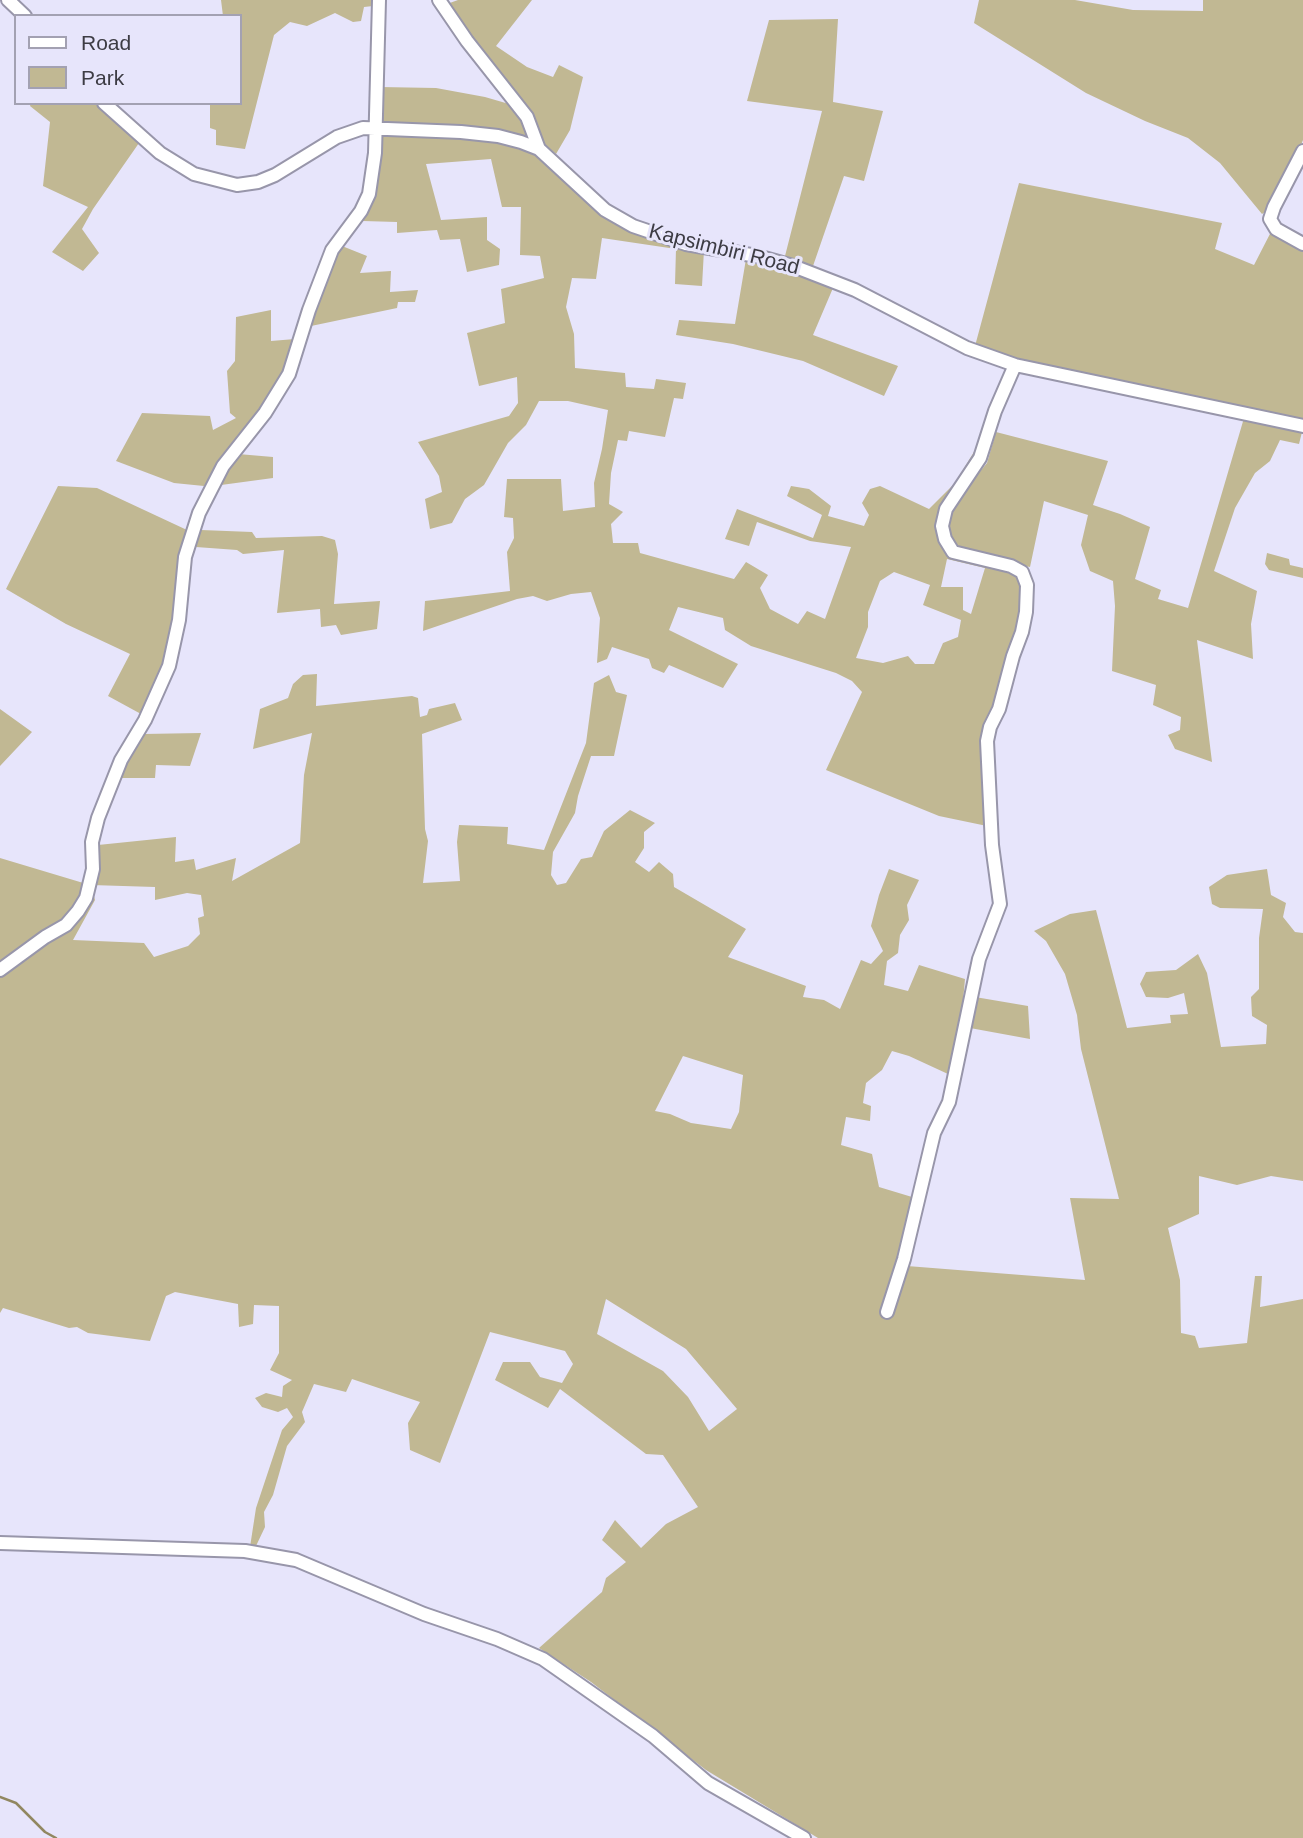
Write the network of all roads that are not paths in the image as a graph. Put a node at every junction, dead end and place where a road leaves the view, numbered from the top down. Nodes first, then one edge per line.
1 (8, 0) edge
2 (379, 0) edge
3 (439, 0) edge
4 (23, 14) edge
5 (106, 105) edge
6 (376, 127) junction
7 (539, 149) junction
8 (1303, 150) edge
9 (1303, 244) edge
10 (1015, 365) junction
11 (1303, 426) edge
12 (0, 970) edge
13 (887, 1312) dead end
14 (0, 1543) edge
15 (804, 1838) edge

1 - 4 street
2 - 6 street
3 - 7 street
5 - 6 street, Kapsimbiri Road
6 - 7 street, Kapsimbiri Road
6 - 12 street
7 - 10 street, Kapsimbiri Road
8 - 9 street
10 - 11 street, Kapsimbiri Road
10 - 13 street
14 - 15 street

